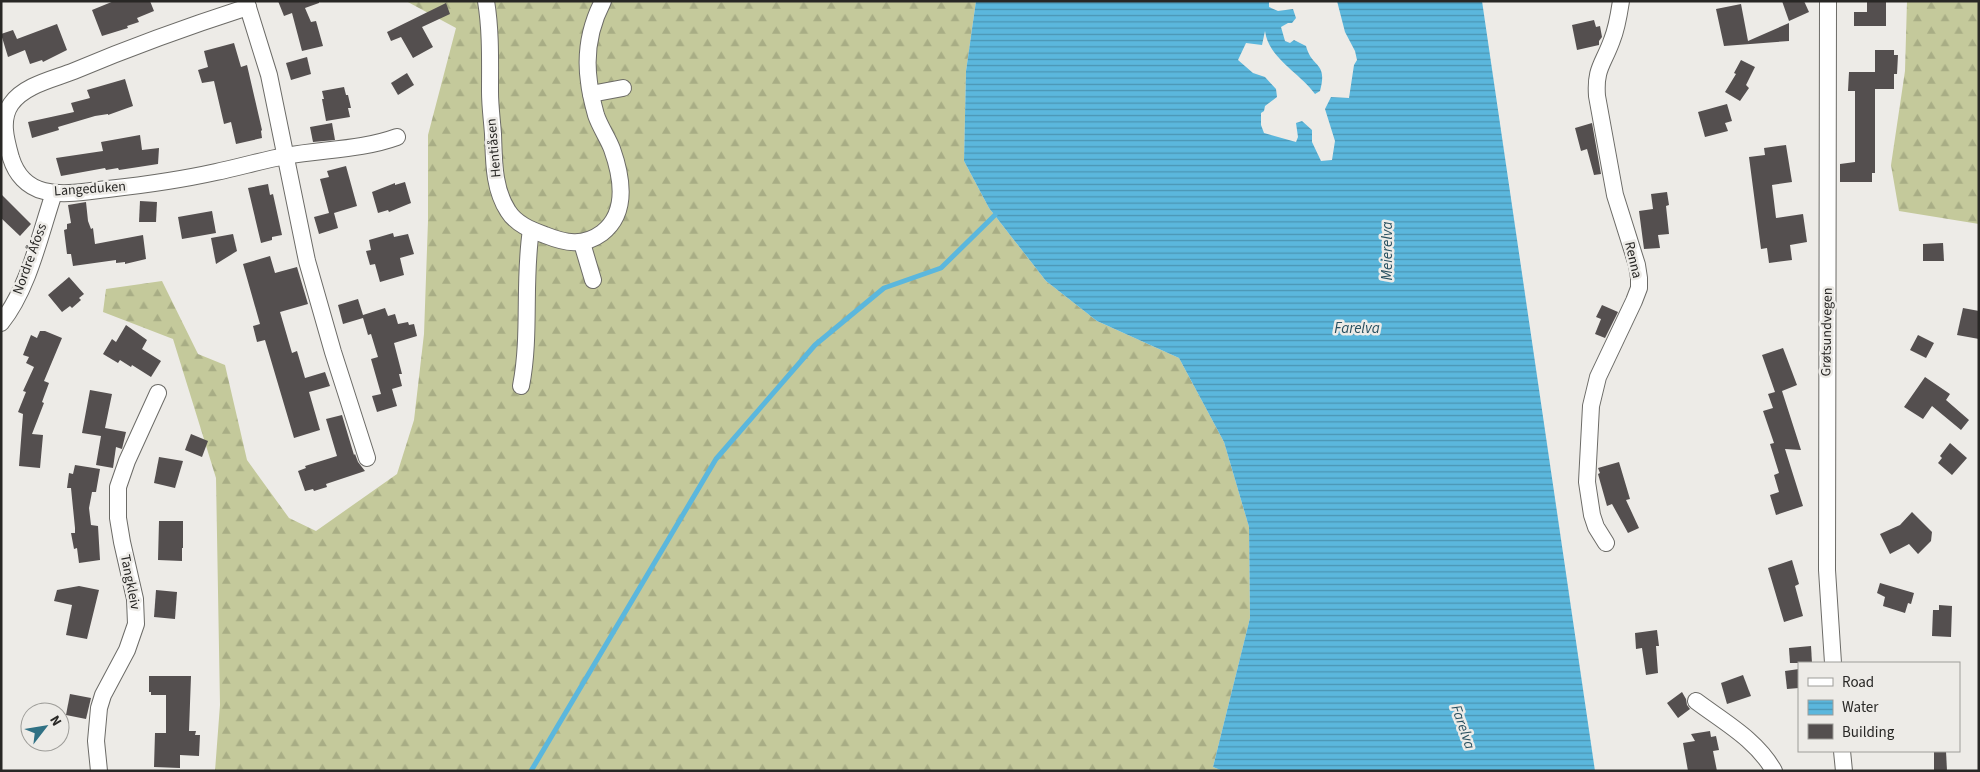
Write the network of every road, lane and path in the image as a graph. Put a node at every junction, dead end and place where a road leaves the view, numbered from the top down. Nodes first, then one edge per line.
1 (486, 1) edge
2 (603, 1) edge
3 (1621, 1) edge
4 (1828, 1) edge
5 (247, 4) edge
6 (624, 88) dead end
7 (591, 94) junction
8 (397, 137) dead end
9 (286, 156) junction
10 (7, 162) edge
11 (54, 193) junction
12 (531, 230) junction
13 (582, 243) junction
14 (593, 280) dead end
15 (1, 323) edge
16 (521, 386) dead end
17 (158, 393) dead end
18 (367, 458) dead end
19 (1606, 543) dead end
20 (1834, 662) edge
21 (1696, 701) dead end
22 (1842, 752) edge
23 (99, 771) edge
24 (1774, 771) edge
25 (1844, 771) edge

1 - 12 street, Hentiåsen
2 - 7 street
3 - 19 street, Renna
4 - 20 street, Grøtsundvegen
5 - 9 street, Langeduken
5 - 10 street, Langeduken
6 - 7 street
7 - 13 street
8 - 9 street, Langeduken
9 - 11 street, Langeduken
9 - 18 street, Langeduken
10 - 11 street, Langeduken
11 - 15 street, Nordre Åfoss
12 - 13 street, Hentiåsen
12 - 16 street
13 - 14 street
17 - 23 street, Tangkleiv
21 - 24 street
22 - 25 street

